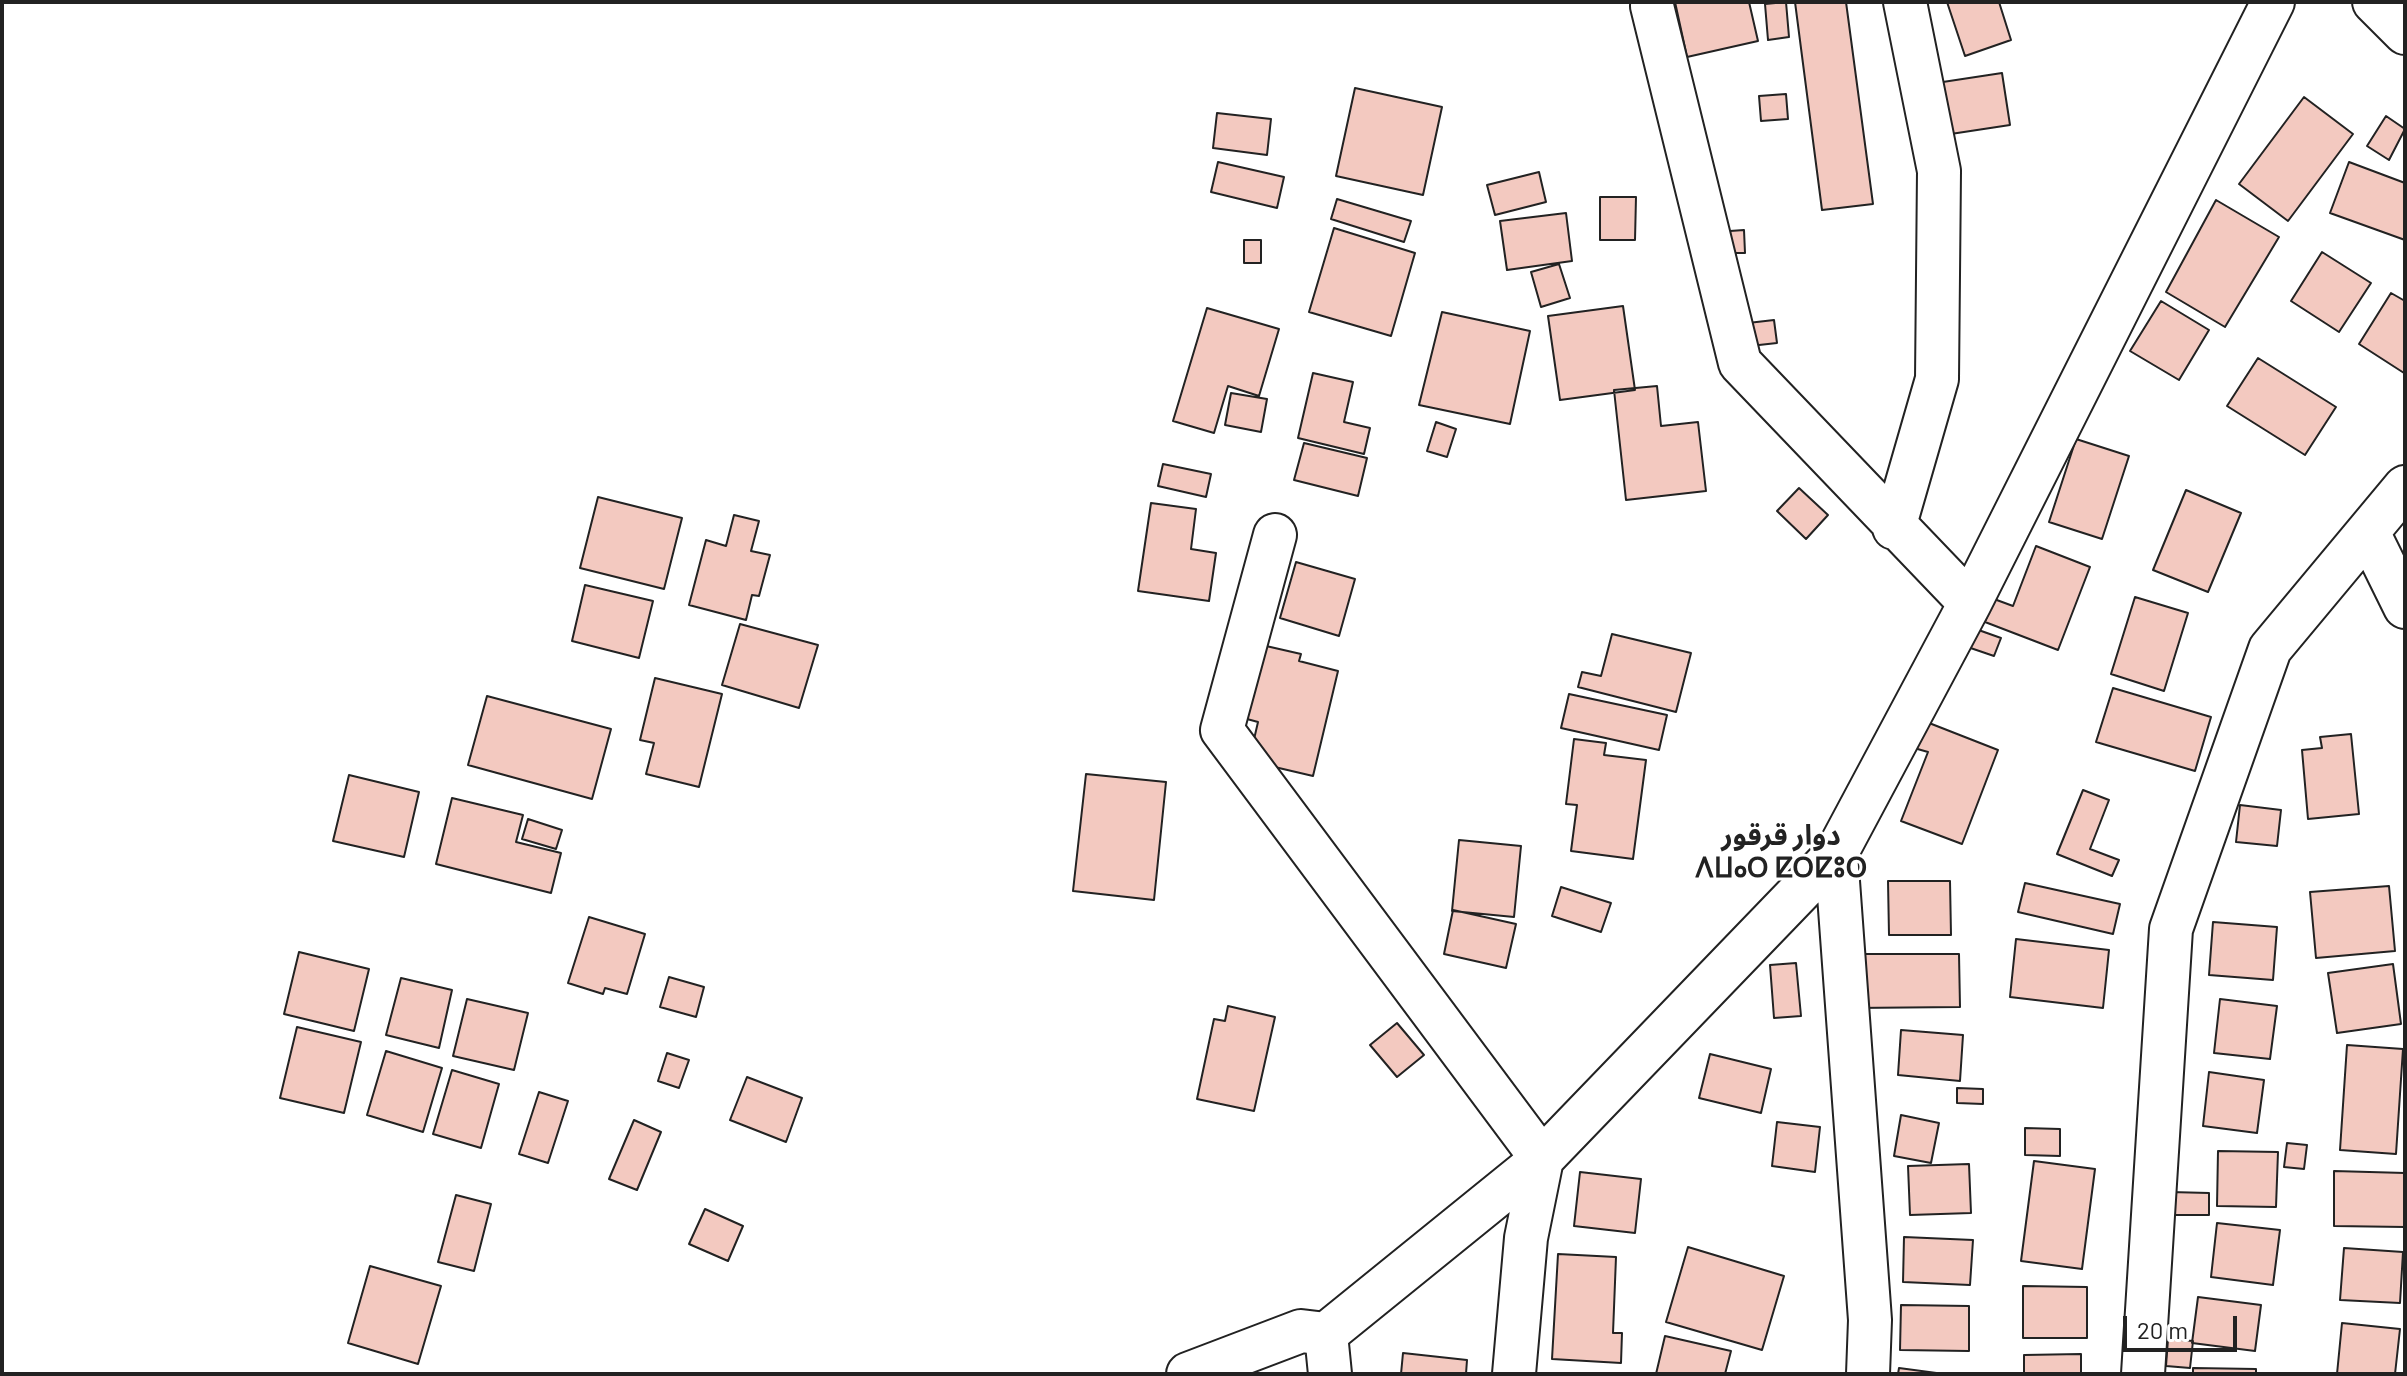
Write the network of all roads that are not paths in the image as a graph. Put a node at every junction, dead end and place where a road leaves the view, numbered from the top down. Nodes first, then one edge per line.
1 (1905, 2) edge
2 (2273, 2) edge
3 (2374, 2) edge
4 (1652, 6) dead end
5 (2405, 33) edge
6 (2405, 487) edge
7 (1894, 528) junction
8 (2369, 534) junction
9 (1275, 535) dead end
10 (1970, 603) junction
11 (2405, 607) edge
12 (1836, 854) junction
13 (1542, 1159) junction
14 (1328, 1354) edge
15 (1188, 1374) edge
16 (1514, 1374) edge
17 (1868, 1374) edge
18 (2143, 1374) edge

1 - 7 street
2 - 10 street
3 - 5 street
4 - 7 street
6 - 8 street
7 - 10 street
8 - 11 street
8 - 18 street
9 - 13 street
10 - 12 street
12 - 13 street
12 - 17 street
13 - 14 street
13 - 16 street
14 - 15 street

